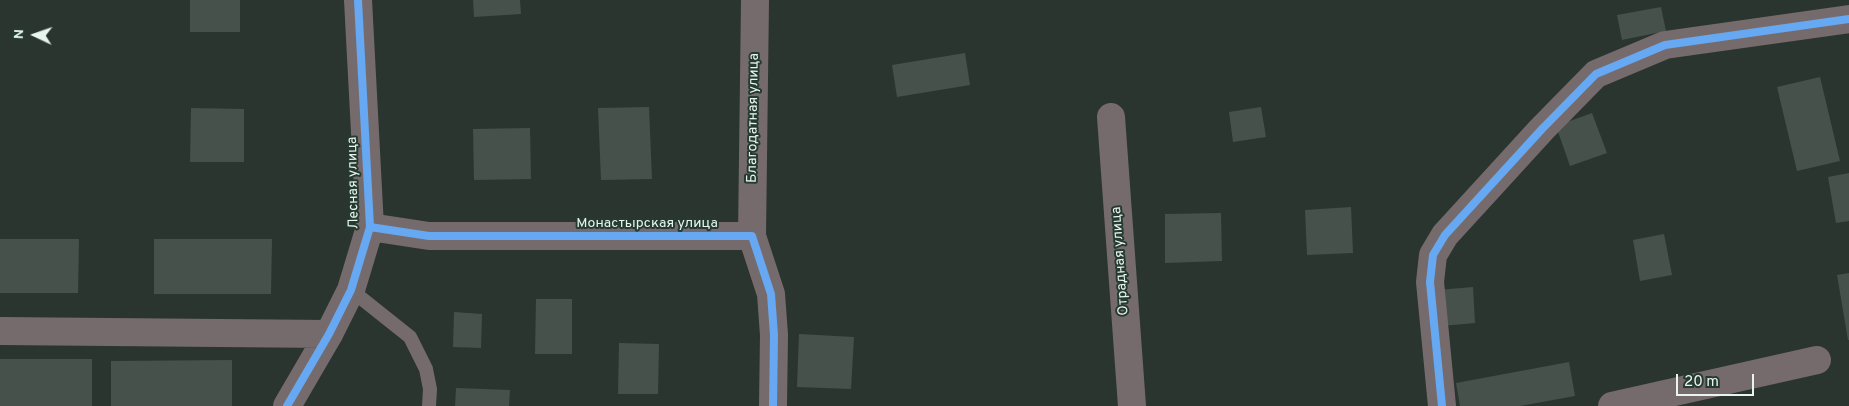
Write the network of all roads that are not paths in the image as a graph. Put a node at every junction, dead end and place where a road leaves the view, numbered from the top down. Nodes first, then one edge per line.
1 (358, 0) edge
2 (755, 0) edge
3 (1849, 19) edge
4 (1111, 117) dead end
5 (370, 227) junction
6 (752, 236) junction
7 (351, 290) junction
8 (0, 331) edge
9 (329, 334) junction
10 (1817, 360) dead end
11 (287, 406) edge
12 (429, 406) edge
13 (772, 406) edge
14 (1132, 406) edge
15 (1442, 406) edge
16 (1615, 406) edge

1 - 5 street, Лесная улица
2 - 6 street, Благодатная улица
3 - 15 street
4 - 14 street, Отрадная улица
5 - 6 street, Монастырская улица
5 - 7 street, Лесная улица
6 - 13 street
7 - 9 street, Лесная улица
7 - 12 lane
8 - 9 street
9 - 11 street, Лесная улица
10 - 16 street

